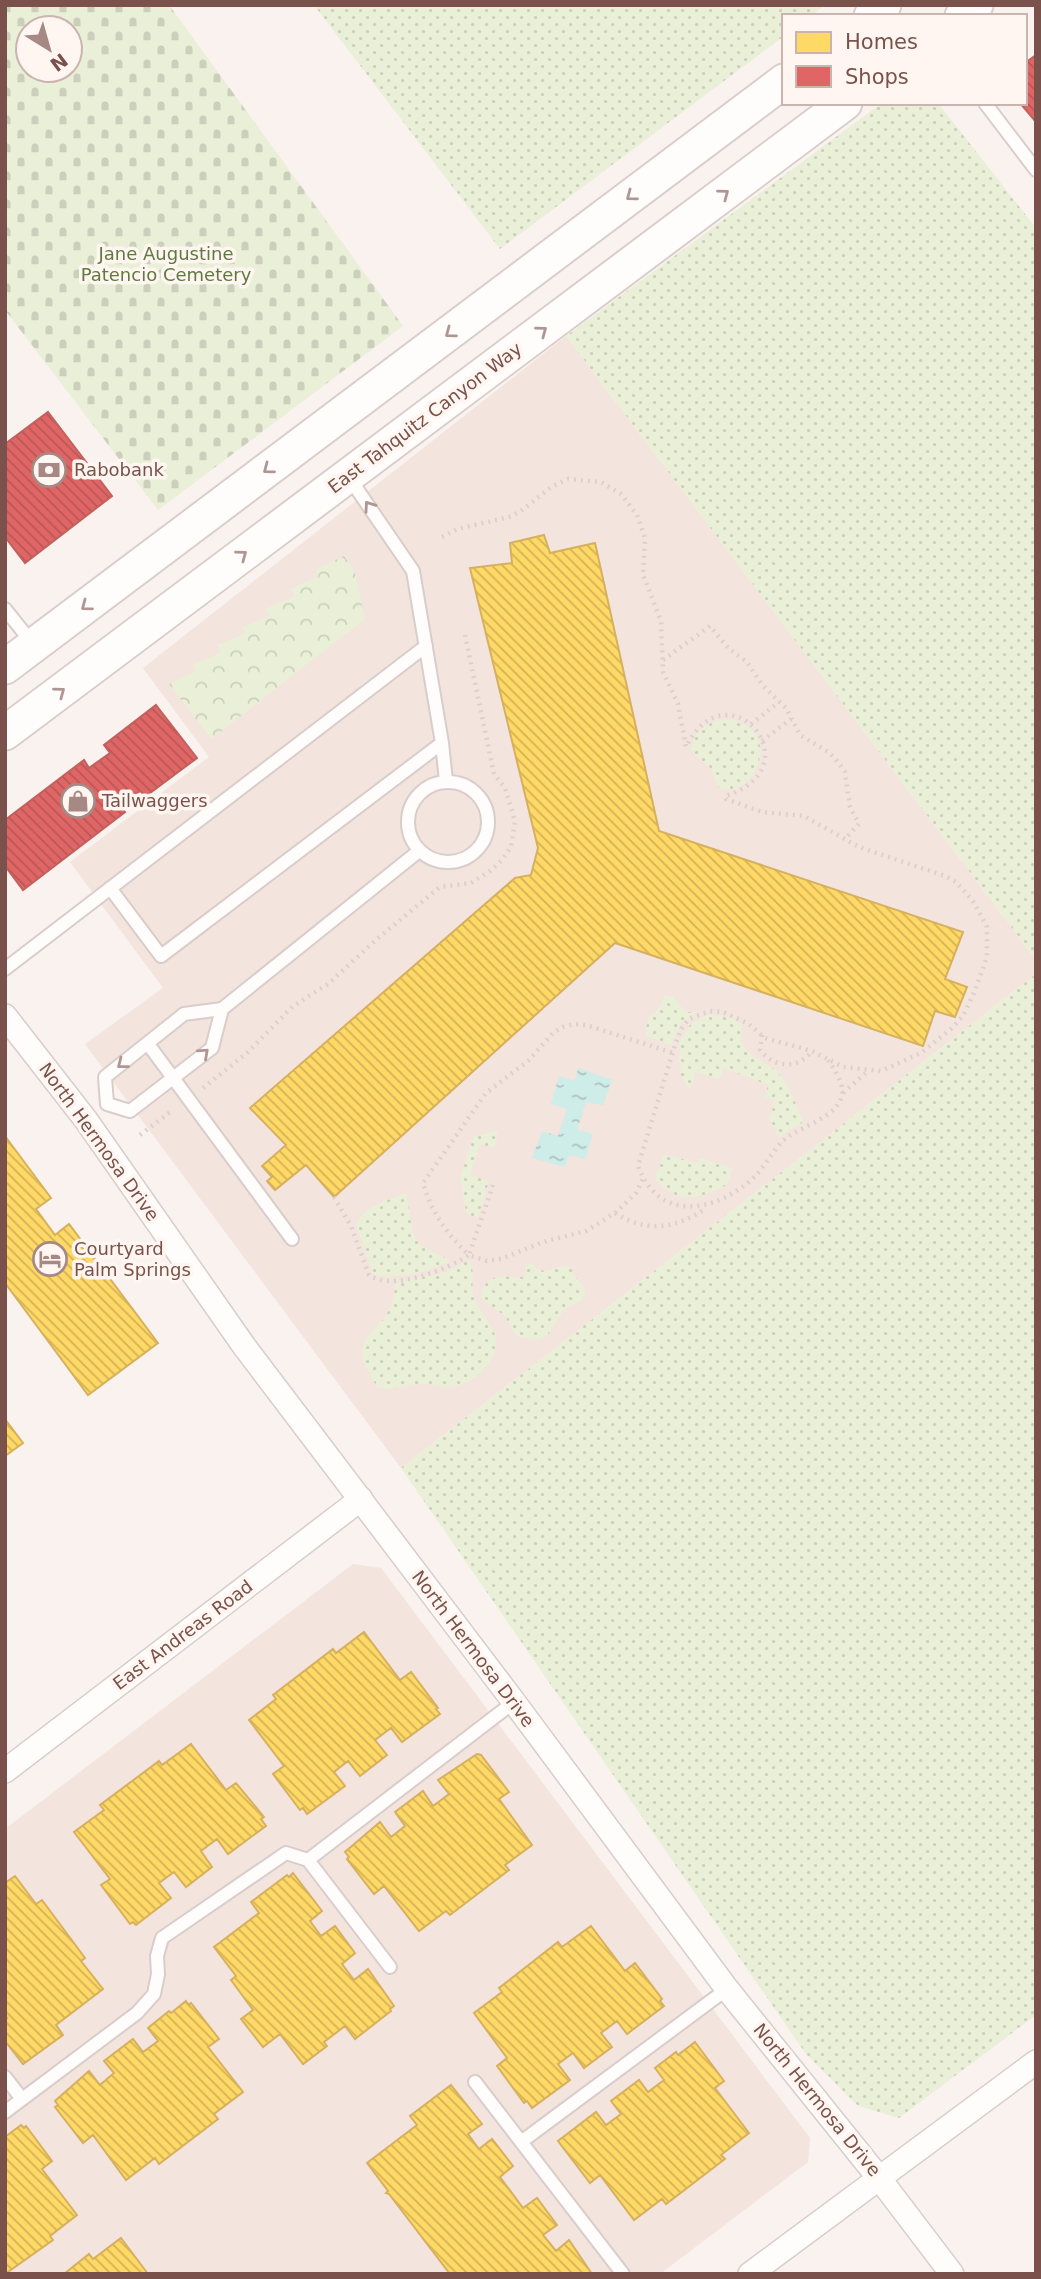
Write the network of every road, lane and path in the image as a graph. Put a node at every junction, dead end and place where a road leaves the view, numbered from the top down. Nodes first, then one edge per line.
1 (782, 83) edge
2 (842, 105) edge
3 (987, 105) edge
4 (1036, 170) edge
5 (348, 476) junction
6 (442, 537) dead end
7 (5, 609) edge
8 (34, 646) junction
9 (426, 646) junction
10 (663, 660) junction
11 (5, 667) edge
12 (779, 702) junction
13 (791, 719) junction
14 (751, 724) junction
15 (5, 733) edge
16 (762, 741) junction
17 (442, 743) junction
18 (446, 781) junction
19 (845, 839) junction
20 (419, 851) junction
21 (110, 888) junction
22 (5, 968) edge
23 (222, 1009) junction
24 (5, 1016) edge
25 (762, 1035) junction
26 (148, 1044) junction
27 (812, 1051) junction
28 (673, 1053) junction
29 (828, 1060) junction
30 (868, 1071) junction
31 (173, 1077) junction
32 (843, 1094) junction
33 (107, 1104) junction
34 (86, 1119) junction
35 (643, 1179) junction
36 (493, 1185) dead end
37 (334, 1197) dead end
38 (712, 1204) junction
39 (615, 1213) junction
40 (292, 1239) dead end
41 (469, 1255) junction
42 (361, 1499) junction
43 (513, 1702) junction
44 (5, 1771) edge
45 (308, 1860) junction
46 (390, 1967) dead end
47 (727, 1989) junction
48 (1036, 2062) edge
49 (5, 2077) edge
50 (475, 2082) dead end
51 (22, 2099) junction
52 (5, 2112) edge
53 (521, 2142) junction
54 (879, 2178) junction
55 (623, 2274) edge
56 (750, 2274) edge
57 (952, 2274) edge

1 -> 8 main road
5 -> 2 main road, East Tahquitz Canyon Way
3 - 4 lane
9 -> 5 lane
15 -> 5 main road, East Tahquitz Canyon Way
6 - 10 path
7 - 8 lane
8 - 11 main road
9 - 17 lane
9 - 21 lane
10 - 12 path
10 - 14 path
12 - 13 path
12 - 14 path
13 - 16 path
13 - 19 path
14 - 16 path
16 - 19 path
17 - 18 lane
17 - 21 lane
18 - 20 lane
18 - 20 lane
19 - 30 path
20 - 23 lane
21 - 22 lane
23 - 26 lane
31 -> 23 lane
24 - 34 street, North Hermosa Drive
25 - 27 path
25 - 27 path
25 - 28 path
26 - 31 lane
26 -> 33 lane
27 - 29 path
28 - 35 path
28 - 41 path
29 - 30 path
29 - 32 path
30 - 32 path
31 - 33 lane
31 - 40 lane
32 - 38 path
33 - 34 lane
34 - 42 street, North Hermosa Drive
35 - 38 path
35 - 39 path
36 - 41 path
37 - 41 path
38 - 39 path
39 - 41 path
42 - 43 street, North Hermosa Drive
42 - 44 street, East Andreas Road
43 - 45 lane
43 - 47 street, North Hermosa Drive
45 - 46 lane
45 - 51 lane
47 - 53 lane
47 - 54 street, North Hermosa Drive
48 - 54 street
49 - 51 lane
50 - 53 lane
51 - 52 lane
53 - 55 lane
54 - 56 street
54 - 57 street, North Hermosa Drive

